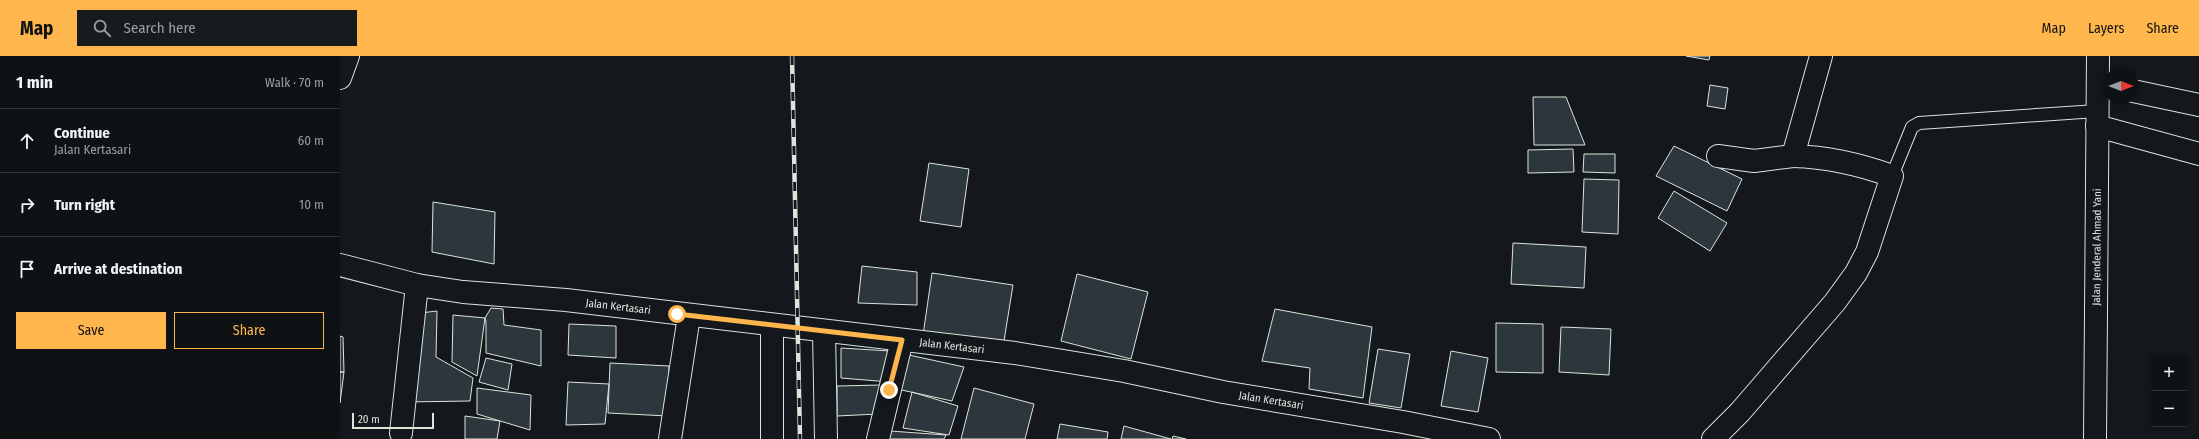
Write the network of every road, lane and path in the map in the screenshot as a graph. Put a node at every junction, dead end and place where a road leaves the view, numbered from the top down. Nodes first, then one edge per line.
1 (348, 56) edge
2 (1821, 56) edge
3 (2098, 56) edge
4 (340, 78) edge
5 (2103, 85) edge
6 (2139, 92) edge
7 (2199, 105) edge
8 (2097, 118) junction
9 (2199, 154) edge
10 (1718, 156) dead end
11 (1793, 156) junction
12 (1892, 176) junction
13 (340, 265) edge
14 (418, 286) junction
15 (689, 316) junction
16 (772, 326) junction
17 (824, 331) junction
18 (902, 340) junction
19 (401, 433) dead end
20 (670, 439) edge
21 (772, 439) edge
22 (826, 439) edge
23 (878, 439) edge
24 (1489, 439) edge
25 (1712, 439) edge
26 (2095, 439) edge

1 - 4 main road
2 - 11 main road
3 - 5 main road, Jalan Jenderal Ahmad Yani
5 - 8 main road, Jalan Jenderal Ahmad Yani
6 - 7 main road
8 - 9 main road
8 - 12 lane
8 - 26 main road, Jalan Jenderal Ahmad Yani
10 - 11 main road
11 - 12 main road
12 - 25 main road
13 - 14 main road, Jalan Kertasari
14 - 15 main road, Jalan Kertasari
14 - 19 main road
15 - 16 main road, Jalan Kertasari
15 - 20 main road
16 - 17 main road, Jalan Kertasari
16 - 21 main road
17 - 18 main road, Jalan Kertasari
17 - 22 main road
18 - 23 main road
18 - 24 main road, Jalan Kertasari

